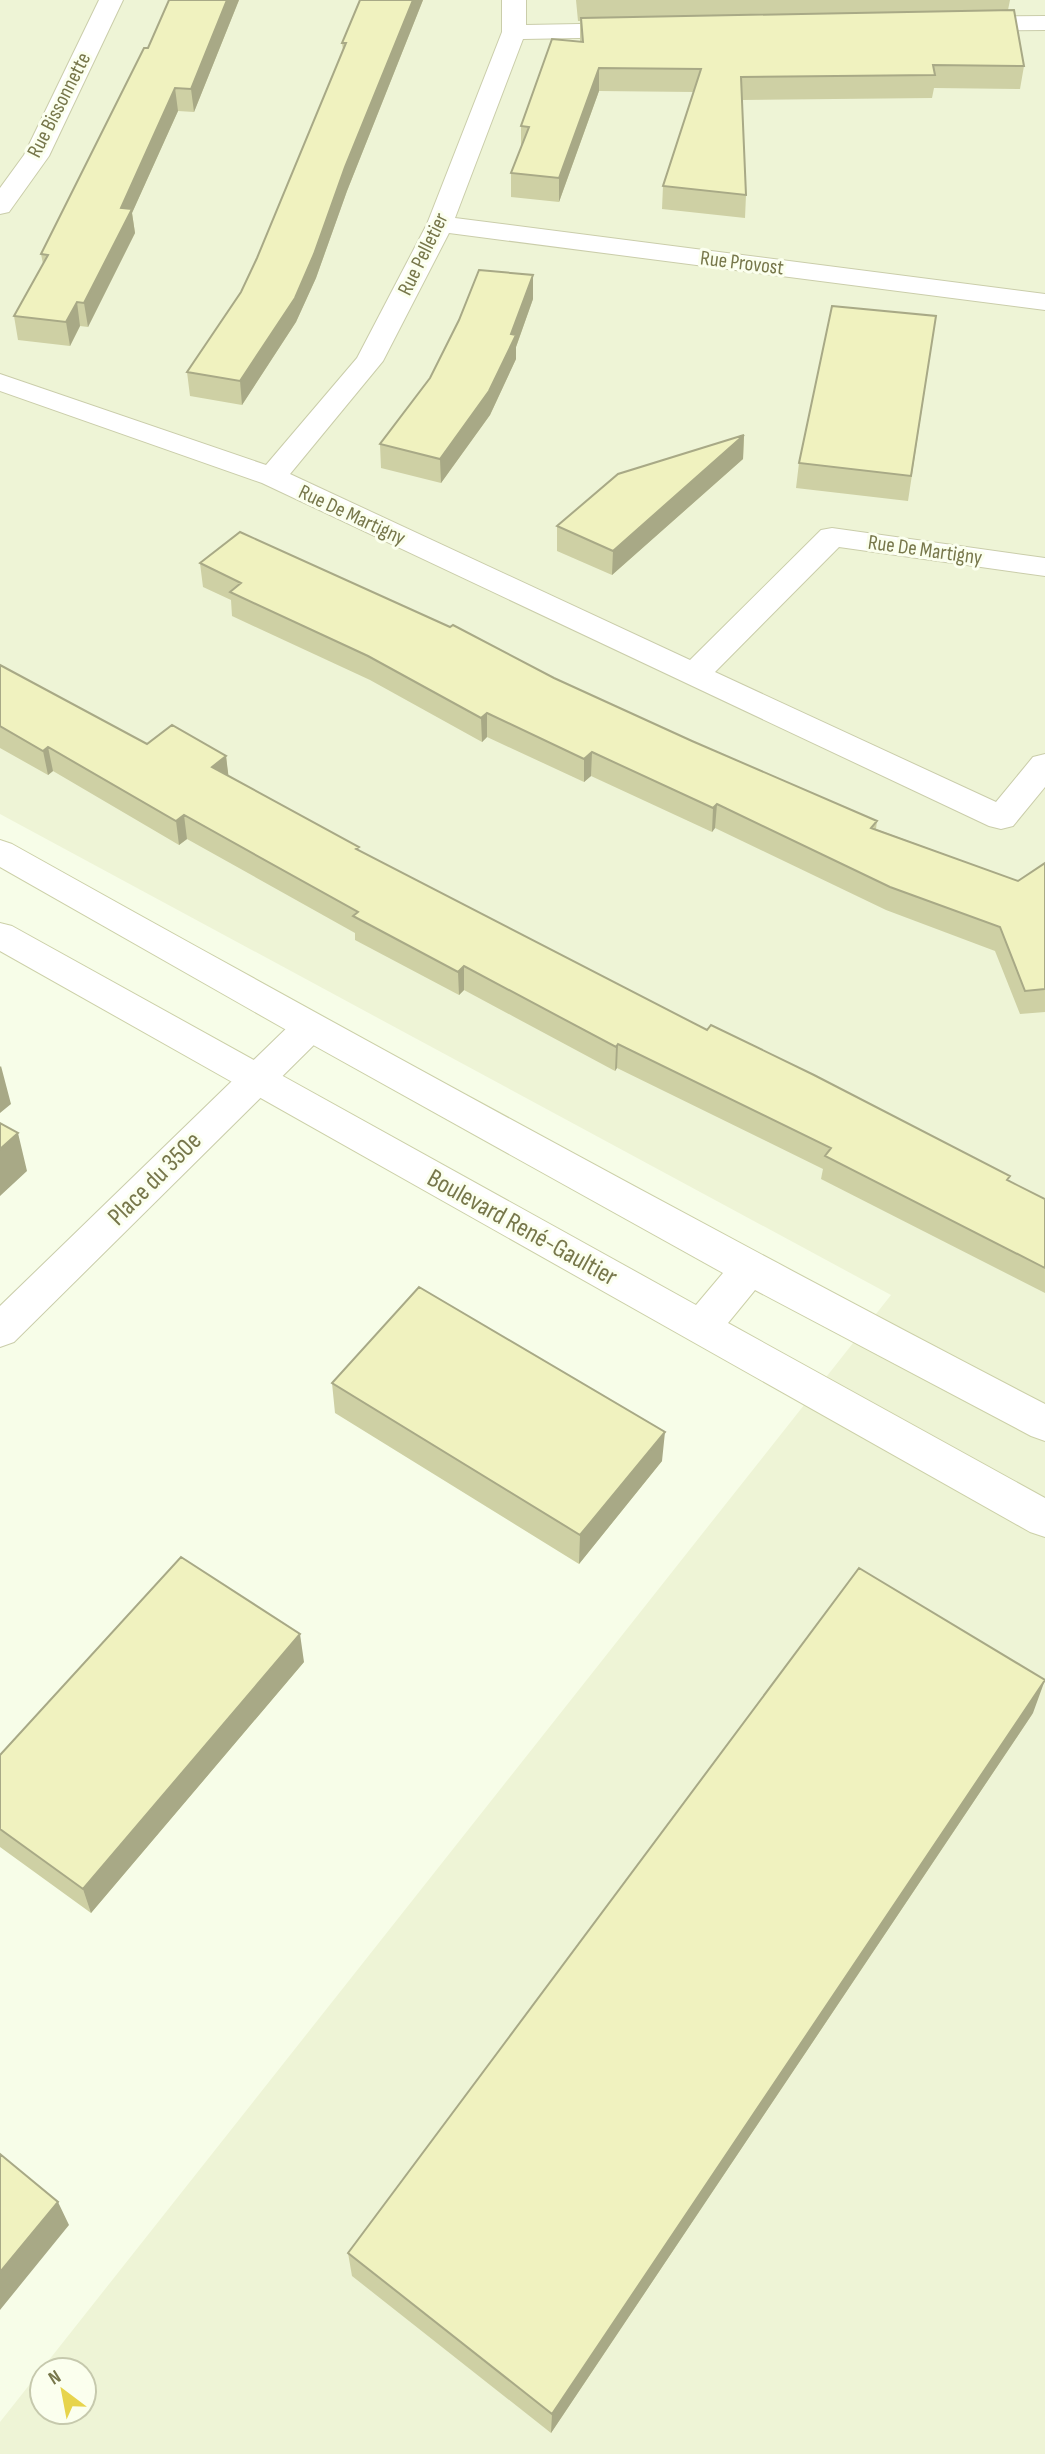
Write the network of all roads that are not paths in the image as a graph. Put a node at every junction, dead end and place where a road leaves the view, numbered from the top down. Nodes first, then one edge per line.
1 (111, 0) edge
2 (514, 0) edge
3 (1045, 23) edge
4 (933, 25) edge
5 (654, 30) edge
6 (514, 32) junction
7 (0, 206) edge
8 (440, 224) junction
9 (1045, 302) edge
10 (0, 382) edge
11 (272, 477) junction
12 (1045, 567) edge
13 (694, 674) junction
14 (1045, 765) edge
15 (0, 852) edge
16 (0, 935) edge
17 (310, 1027) junction
18 (257, 1079) junction
19 (750, 1269) junction
20 (701, 1327) junction
21 (0, 1331) edge
22 (1045, 1424) edge
23 (1045, 1519) edge

1 - 7 street, Rue Bissonnette
2 - 6 street, Rue Pelletier
3 - 4 street
5 - 6 street
6 - 8 street, Rue Pelletier
8 - 9 street, Rue Provost
8 - 11 street, Rue Pelletier
10 - 11 street, Rue De Martigny
11 - 13 street, Rue De Martigny
12 - 13 street, Rue De Martigny
13 - 14 street, Rue De Martigny
15 - 17 street
16 - 18 street, Boulevard René-Gaultier
17 - 18 street, Place du 350e
17 - 19 street
18 - 20 street, Boulevard René-Gaultier
18 - 21 street, Place du 350e
19 - 20 street
19 - 22 street
20 - 23 street, Boulevard René-Gaultier

